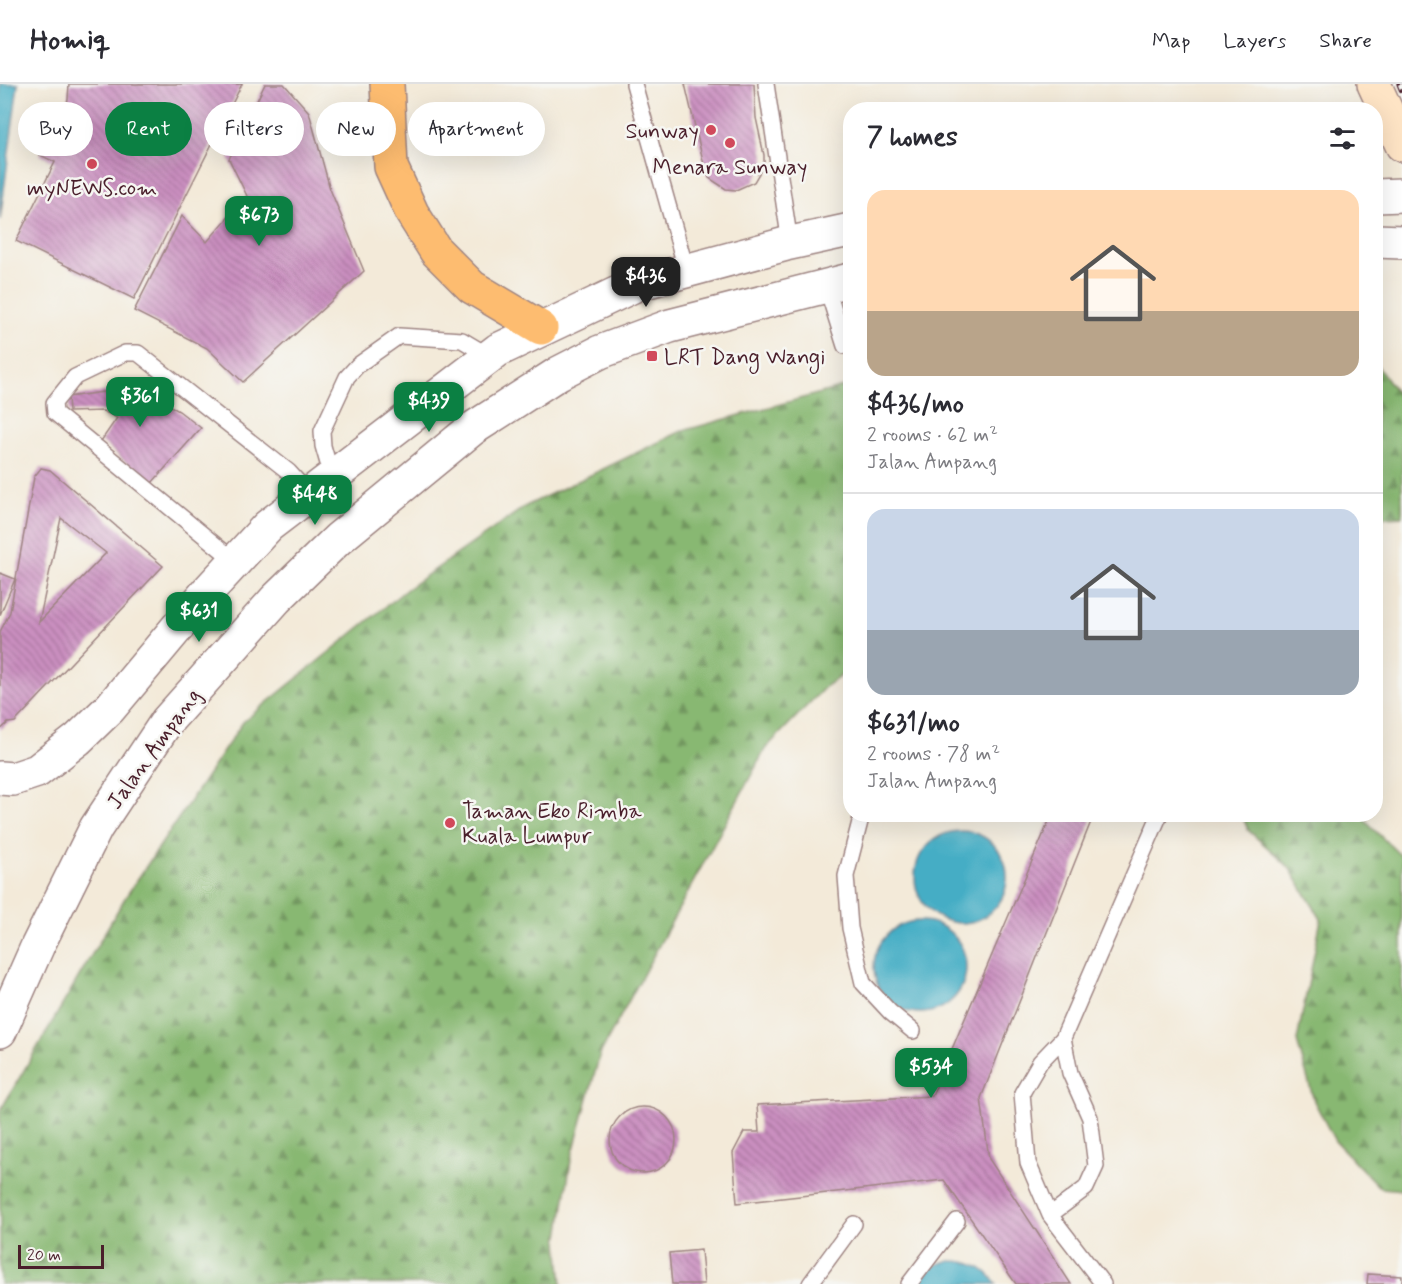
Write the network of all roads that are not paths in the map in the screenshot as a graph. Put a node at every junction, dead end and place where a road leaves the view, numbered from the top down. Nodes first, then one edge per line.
1 (387, 84) edge
2 (634, 84) edge
3 (766, 84) edge
4 (1374, 84) edge
5 (1382, 102) edge
6 (1383, 104) edge
7 (1402, 145) edge
8 (1402, 195) edge
9 (1383, 196) edge
10 (843, 232) edge
11 (1383, 241) edge
12 (1402, 242) edge
13 (790, 243) junction
14 (686, 269) junction
15 (838, 283) edge
16 (541, 328) junction
17 (843, 328) edge
18 (489, 356) junction
19 (320, 486) junction
20 (235, 561) junction
21 (0, 778) edge
22 (860, 822) edge
23 (1157, 822) edge
24 (0, 1031) edge
25 (913, 1031) dead end
26 (1063, 1038) junction
27 (1050, 1215) junction
28 (957, 1221) dead end
29 (854, 1224) dead end
30 (810, 1284) edge
31 (909, 1284) edge
32 (1103, 1284) edge

1 - 16 highway
2 - 14 lane
3 - 13 lane
4 - 5 main road
6 - 7 main road
8 - 9 street
10 - 13 street
11 - 12 street
13 - 14 street
14 - 16 street
15 - 17 lane
15 - 24 street, Jalan Ampang
16 - 18 street
18 - 19 street
18 - 19 lane
19 - 20 street
19 - 20 lane
20 - 21 street
22 - 25 lane
23 - 26 lane
26 - 27 lane
26 - 27 lane
27 - 32 lane
28 - 31 lane
29 - 30 lane

